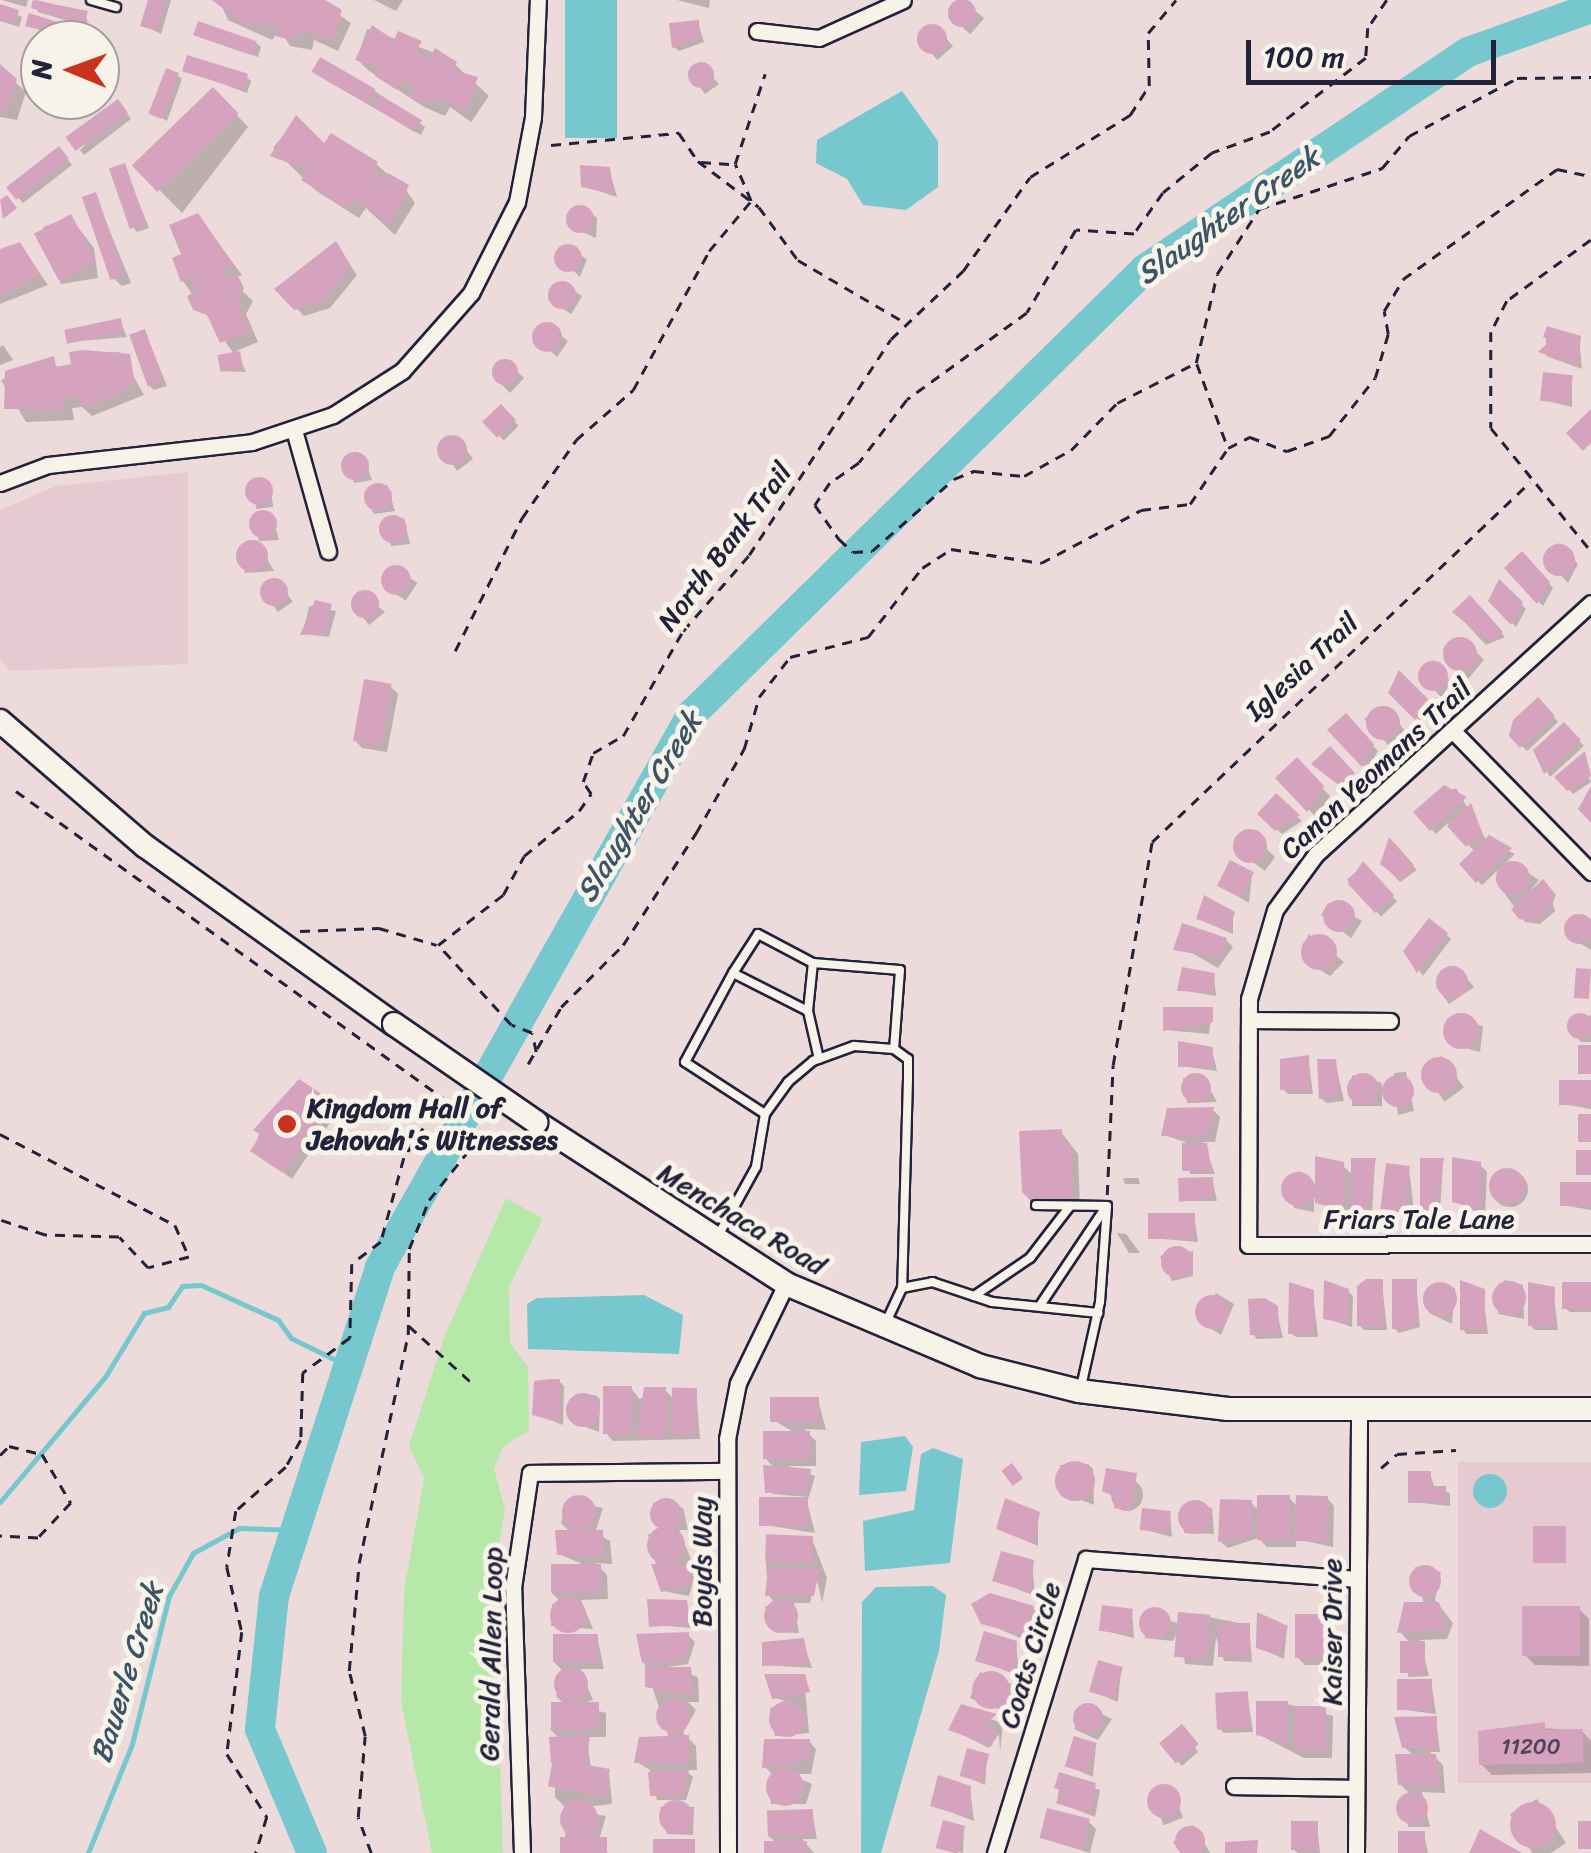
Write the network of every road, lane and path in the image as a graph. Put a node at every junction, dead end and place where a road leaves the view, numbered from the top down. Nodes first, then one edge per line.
1 (91, 0) edge
2 (538, 0) edge
3 (904, 0) edge
4 (1176, 0) edge
5 (1387, 0) edge
6 (116, 7) dead end
7 (757, 32) dead end
8 (765, 74) dead end
9 (1591, 77) edge
10 (551, 145) dead end
11 (698, 161) junction
12 (735, 164) junction
13 (1591, 176) edge
14 (750, 201) junction
15 (1591, 240) edge
16 (907, 324) junction
17 (1196, 362) junction
18 (294, 430) junction
19 (1228, 448) junction
20 (0, 482) edge
21 (1530, 482) junction
22 (328, 551) dead end
23 (1591, 551) edge
24 (1591, 603) edge
25 (454, 651) dead end
26 (0, 721) edge
27 (1452, 730) junction
28 (16, 792) dead end
29 (1591, 872) edge
30 (261, 933) junction
31 (438, 945) junction
32 (813, 963) junction
33 (733, 973) junction
34 (808, 1010) junction
35 (1248, 1020) junction
36 (1390, 1021) dead end
37 (894, 1048) junction
38 (536, 1054) junction
39 (819, 1058) junction
40 (528, 1064) dead end
41 (764, 1114) junction
42 (0, 1134) edge
43 (481, 1135) dead end
44 (1036, 1205) dead end
45 (1070, 1206) junction
46 (1107, 1206) junction
47 (0, 1220) edge
48 (714, 1242) junction
49 (1591, 1244) edge
50 (1248, 1245) joint
51 (786, 1284) junction
52 (902, 1288) junction
53 (974, 1296) junction
54 (1041, 1304) junction
55 (1098, 1313) junction
56 (408, 1325) junction
57 (882, 1330) junction
58 (470, 1382) dead end
59 (1079, 1391) junction
60 (1591, 1409) edge
61 (1359, 1412) junction
62 (1456, 1450) dead end
63 (0, 1455) edge
64 (1381, 1468) dead end
65 (726, 1471) junction
66 (0, 1536) edge
67 (1356, 1578) junction
68 (1234, 1786) dead end
69 (1356, 1788) junction
70 (256, 1853) edge
71 (370, 1853) edge
72 (522, 1853) edge
73 (728, 1853) edge
74 (994, 1853) edge
75 (1356, 1853) edge

1 - 6 lane
2 - 18 street
3 - 7 street
4 - 16 path, North Bank Trail
5 - 17 path
8 - 12 path
9 - 17 path
10 - 11 path
11 - 12 path
11 - 14 path
12 - 14 path
13 - 19 path
14 - 16 path
14 - 25 path
15 - 21 path
16 - 31 path, North Bank Trail
17 - 19 path
18 - 20 street
18 - 22 street
19 - 38 path
21 - 23 path
21 - 46 path, Iglesia Trail
24 - 27 street, Canon Yeomans Trail
26 - 30 main road, Menchaca Road
27 - 29 street
27 - 35 street, Canon Yeomans Trail
28 - 70 path
30 - 31 path
30 - 48 main road, Menchaca Road, bridge
31 - 38 path
32 - 33 lane
32 - 34 lane
32 - 37 lane
33 - 34 lane
33 - 41 lane
34 - 39 lane
35 - 36 street
35 - 50 street, Canon Yeomans Trail
37 - 39 lane
37 - 52 lane
38 - 40 path
39 - 41 lane
41 - 48 lane
42 - 47 path
43 - 56 path
44 - 45 lane
45 - 46 lane
45 - 53 lane
46 - 54 lane
46 - 55 lane
48 - 51 main road, Menchaca Road
49 - 50 street, Friars Tale Lane
51 - 57 main road, Menchaca Road
51 - 65 street, Boyds Way
52 - 53 lane
52 - 57 lane
53 - 54 lane
54 - 55 lane
55 - 59 lane
56 - 58 path
56 - 71 path
57 - 59 main road, Menchaca Road
59 - 61 main road, Menchaca Road
60 - 61 main road, Menchaca Road
61 - 67 street, Kaiser Drive
62 - 64 path
63 - 66 path
65 - 72 street, Gerald Allen Loop
65 - 73 street, Boyds Way
67 - 69 street, Kaiser Drive
67 - 74 street, Coats Circle
68 - 69 street
69 - 75 street, Kaiser Drive

